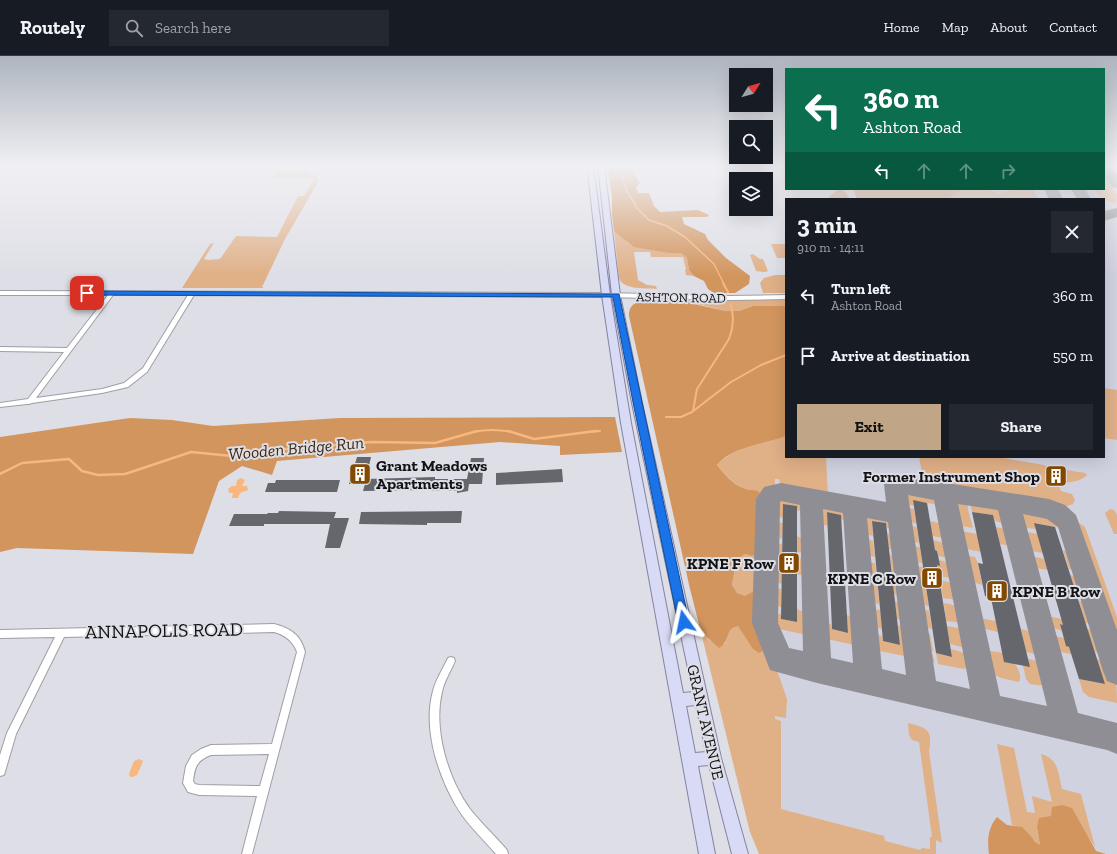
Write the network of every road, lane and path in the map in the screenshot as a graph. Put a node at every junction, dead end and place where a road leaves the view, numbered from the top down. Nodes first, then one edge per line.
1 (595, 202) edge
2 (605, 202) edge
3 (0, 293) edge
4 (112, 294) junction
5 (192, 294) junction
6 (611, 295) junction
7 (785, 297) edge
8 (0, 349) edge
9 (68, 350) junction
10 (29, 402) junction
11 (623, 402) junction
12 (637, 402) junction
13 (0, 405) edge
14 (61, 633) junction
15 (0, 634) edge
16 (451, 661) dead end
17 (701, 698) junction
18 (678, 700) junction
19 (275, 749) junction
20 (714, 758) junction
21 (689, 760) junction
22 (0, 771) edge
23 (263, 791) junction
24 (247, 854) edge
25 (503, 854) edge
26 (708, 854) edge
27 (740, 854) edge

1 - 6 main road, GRANT AVENUE
2 - 6 main road, GRANT AVENUE
3 - 4 street, ASHTON ROAD
4 - 5 street, ASHTON ROAD
4 - 9 street
5 - 6 street, ASHTON ROAD
5 - 10 street
6 - 7 street, ASHTON ROAD
6 - 11 main road, GRANT AVENUE
6 - 12 main road, GRANT AVENUE
8 - 9 street
9 - 10 street
10 - 13 street
11 - 12 main road
11 - 18 main road, GRANT AVENUE
12 - 17 main road, GRANT AVENUE
14 - 15 street, ANNAPOLIS ROAD
14 - 19 street, ANNAPOLIS ROAD
14 - 22 street
16 - 25 street
17 - 18 main road
17 - 20 main road, GRANT AVENUE
18 - 21 main road, GRANT AVENUE
19 - 23 street
19 - 23 street
20 - 21 main road
20 - 27 main road, GRANT AVENUE
21 - 26 main road, GRANT AVENUE
23 - 24 street

